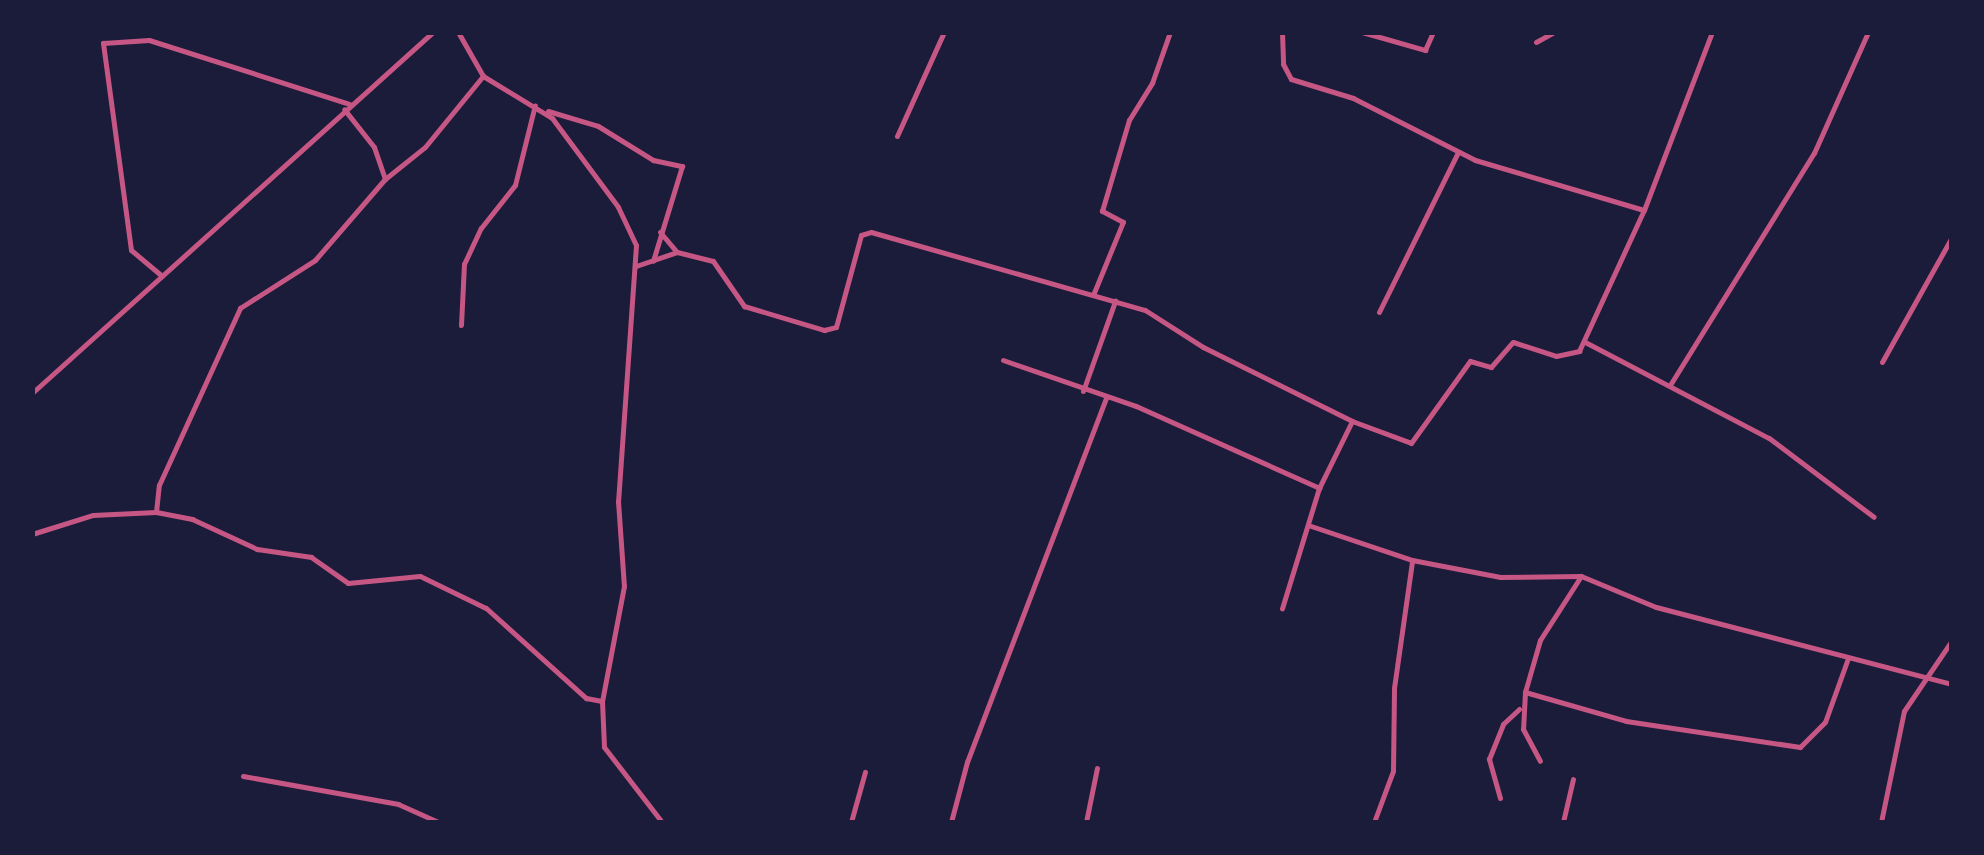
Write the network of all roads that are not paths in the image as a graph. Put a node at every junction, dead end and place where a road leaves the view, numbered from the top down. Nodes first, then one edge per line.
1 (432, 32) edge
2 (458, 32) edge
3 (944, 32) edge
4 (1170, 32) edge
5 (1282, 32) edge
6 (1362, 32) edge
7 (1433, 32) edge
8 (1554, 32) edge
9 (1712, 32) edge
10 (1868, 32) edge
11 (1536, 42) dead end
12 (482, 76) junction
13 (535, 104) junction
14 (347, 107) junction
15 (544, 110) junction
16 (897, 136) dead end
17 (1458, 152) junction
18 (384, 179) junction
19 (1644, 210) junction
20 (659, 230) junction
21 (1952, 236) edge
22 (677, 252) junction
23 (1943, 254) junction
24 (1952, 257) edge
25 (653, 261) junction
26 (636, 266) junction
27 (162, 276) junction
28 (1093, 295) junction
29 (1116, 302) junction
30 (1380, 312) dead end
31 (461, 325) dead end
32 (1585, 342) junction
33 (1004, 360) dead end
34 (1882, 362) dead end
35 (1670, 385) junction
36 (1083, 390) junction
37 (32, 393) edge
38 (1106, 398) junction
39 (1352, 421) junction
40 (1319, 488) junction
41 (156, 512) junction
42 (1874, 517) dead end
43 (1312, 526) junction
44 (32, 534) edge
45 (1412, 560) junction
46 (1581, 576) junction
47 (1282, 608) dead end
48 (1952, 640) edge
49 (1848, 658) junction
50 (1927, 675) junction
51 (1952, 684) edge
52 (1525, 692) junction
53 (602, 701) junction
54 (1520, 708) junction
55 (1540, 761) dead end
56 (1097, 768) dead end
57 (865, 772) dead end
58 (243, 776) dead end
59 (1573, 779) dead end
60 (1500, 798) dead end
61 (438, 822) edge
62 (662, 822) edge
63 (851, 822) edge
64 (951, 822) edge
65 (1086, 822) edge
66 (1374, 822) edge
67 (1562, 822) edge
68 (1881, 822) edge

1 - 14 street
2 - 12 street
3 - 16 street
4 - 28 street
5 - 17 street
6 - 7 street
8 - 11 street
9 - 19 street
10 - 35 street
12 - 13 street
12 - 18 street
13 - 15 street
13 - 31 street
14 - 18 street
14 - 27 street
14 - 27 street
15 - 20 street
15 - 26 street
17 - 19 street
17 - 30 street
18 - 41 street
19 - 32 street
20 - 22 street
20 - 25 street
21 - 23 street
22 - 25 street
22 - 28 street
23 - 24 street
23 - 34 street
25 - 26 street
26 - 53 street
27 - 37 street
28 - 29 street
29 - 36 street
29 - 39 street
32 - 35 street
32 - 39 street
33 - 36 street
35 - 42 street
36 - 38 street
38 - 40 street
38 - 64 street
39 - 40 street
40 - 43 street
41 - 44 street
41 - 53 street
43 - 45 street
43 - 47 street
45 - 46 street
45 - 66 street
46 - 49 street
46 - 52 street
48 - 50 street
49 - 50 street
49 - 52 street
50 - 51 street
50 - 68 street
52 - 54 street
53 - 62 street
54 - 55 street
54 - 60 street
56 - 65 street
57 - 63 street
58 - 61 street
59 - 67 street

